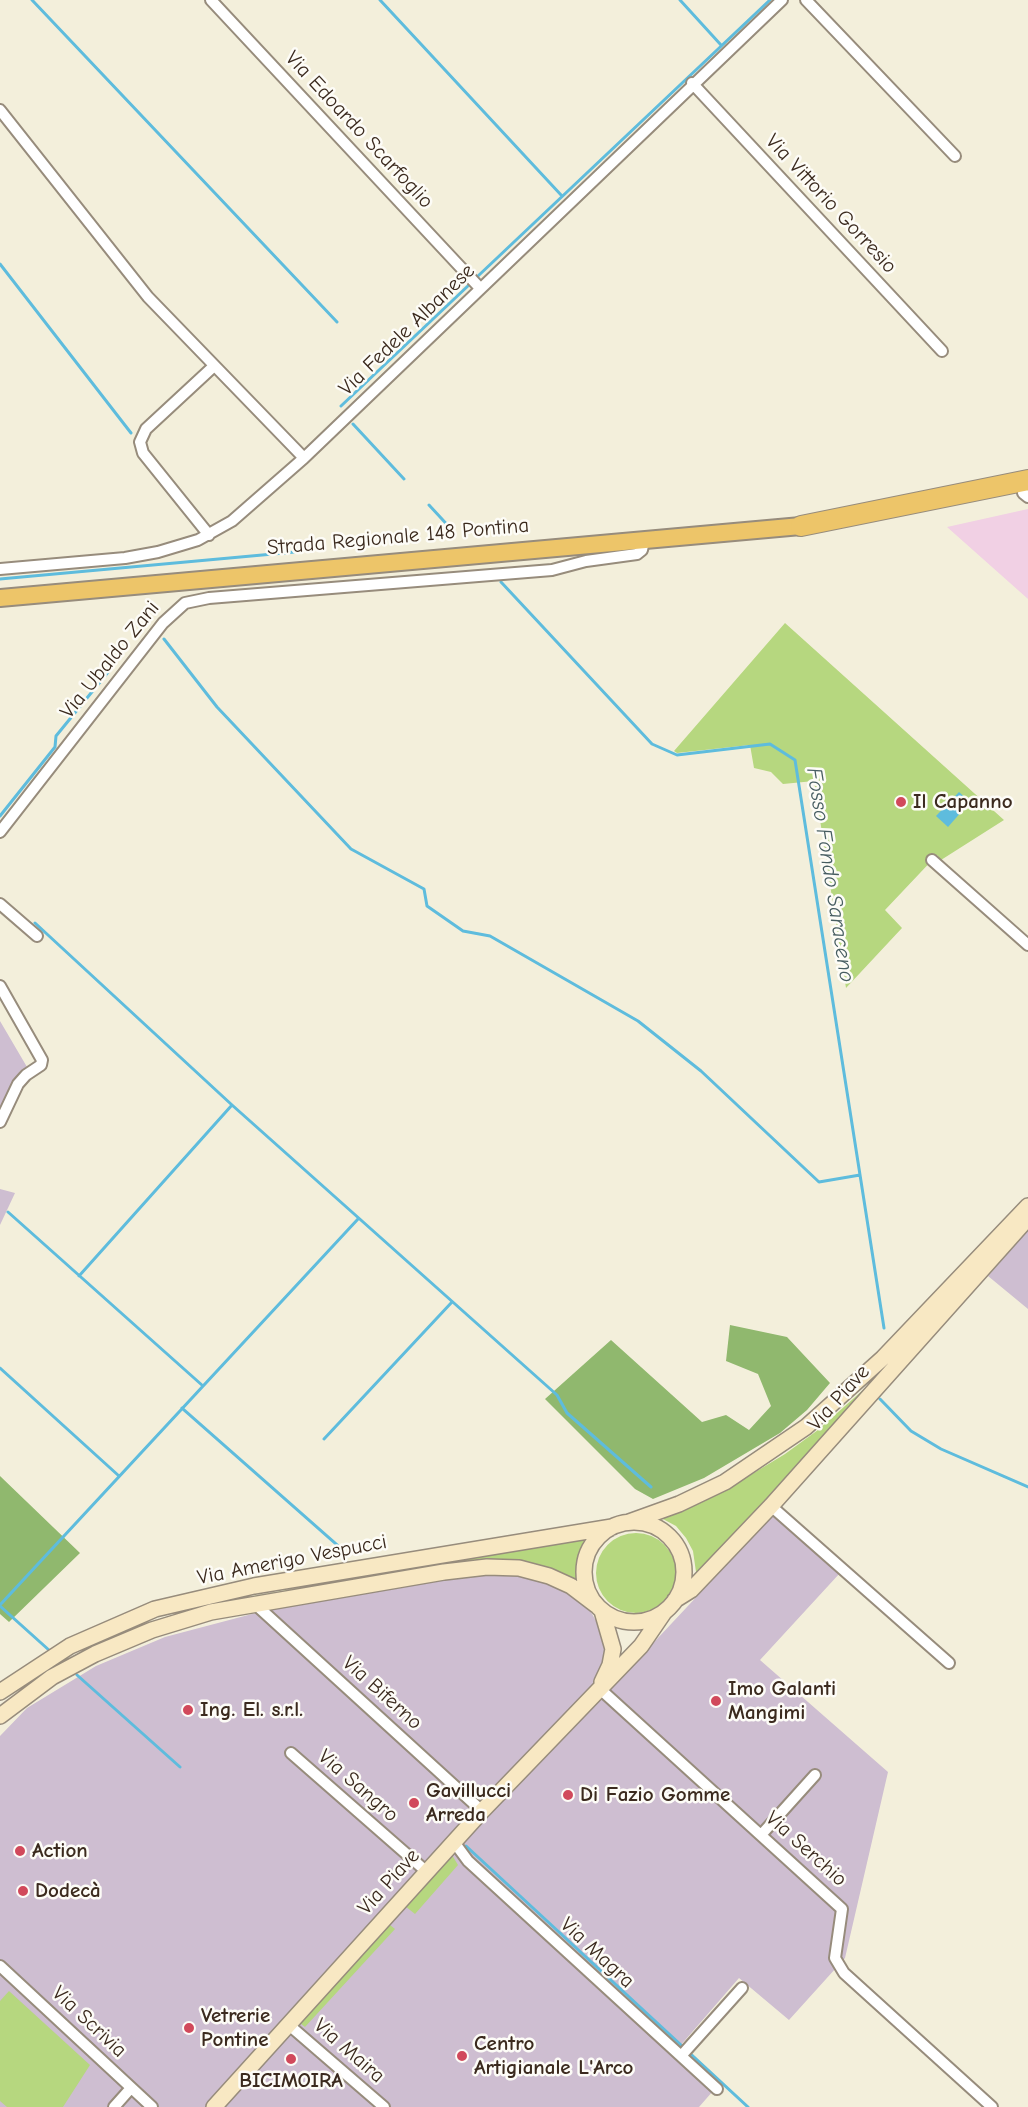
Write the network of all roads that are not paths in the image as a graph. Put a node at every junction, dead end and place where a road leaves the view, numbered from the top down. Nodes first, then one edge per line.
1 (211, 0) edge
2 (782, 0) edge
3 (806, 0) edge
4 (692, 84) junction
5 (0, 110) edge
6 (955, 156) dead end
7 (479, 287) junction
8 (942, 351) dead end
9 (214, 366) junction
10 (303, 458) junction
11 (1027, 490) edge
12 (801, 526) joint
13 (209, 535) junction
14 (644, 541) junction
15 (0, 569) edge
16 (0, 598) edge
17 (0, 832) edge
18 (932, 860) dead end
19 (0, 904) edge
20 (37, 936) dead end
21 (1028, 945) edge
22 (0, 986) edge
23 (0, 1122) edge
24 (1028, 1206) edge
25 (1028, 1218) edge
26 (771, 1506) junction
27 (629, 1522) junction
28 (612, 1527) junction
29 (255, 1604) junction
30 (670, 1606) junction
31 (599, 1608) junction
32 (949, 1663) dead end
33 (598, 1688) junction
34 (0, 1692) edge
35 (0, 1716) edge
36 (291, 1753) dead end
37 (815, 1775) dead end
38 (482, 1811) junction
39 (761, 1835) junction
40 (454, 1842) junction
41 (427, 1872) junction
42 (0, 1966) edge
43 (742, 1988) dead end
44 (289, 2025) junction
45 (681, 2056) junction
46 (131, 2088) junction
47 (717, 2089) dead end
48 (114, 2107) edge
49 (152, 2107) edge
50 (214, 2107) edge
51 (384, 2107) edge
52 (992, 2107) edge

1 - 7 street, Via Edoardo Scarfoglio
2 - 4 street, Via Fedele Albanese
3 - 6 street
4 - 7 street, Via Fedele Albanese
4 - 8 street, Via Vittorio Gorresio
5 - 9 street
7 - 10 street, Via Fedele Albanese
9 - 10 street
9 - 13 street
10 - 13 street, Via Fedele Albanese
11 - 12 highway, Strada Regionale 148 Pontina
12 - 14 main road, Strada Regionale 148 Pontina
13 - 15 street, Via Fedele Albanese
14 - 16 main road, Strada Regionale 148 Pontina
14 - 17 street, Via Ubaldo Zani
18 - 21 street
19 - 20 street
22 - 23 street
24 - 27 main road, Via Piave
25 - 26 main road, Via Piave
26 - 30 main road, Via Piave
26 - 32 street
27 - 28 main road
27 - 30 main road
28 - 31 main road
28 - 34 main road, Via Amerigo Vespucci
29 - 31 main road, Via Amerigo Vespucci
29 - 35 main road, Via Amerigo Vespucci
29 - 38 street, Via Biferno
30 - 31 main road
30 - 33 main road, Via Piave
31 - 33 main road, Via Piave
33 - 38 main road, Via Piave
33 - 39 street, Via Serchio
36 - 41 street, Via Sangro
37 - 39 street
38 - 40 main road, Via Piave
39 - 52 street, Via Serchio
40 - 41 main road, Via Piave
40 - 45 street, Via Magra
41 - 44 main road, Via Piave
42 - 46 street, Via Scrivia
43 - 45 street
44 - 50 main road, Via Piave
44 - 51 street, Via Maira
45 - 47 street, Via Magra
46 - 48 street
46 - 49 street, Via Scrivia

